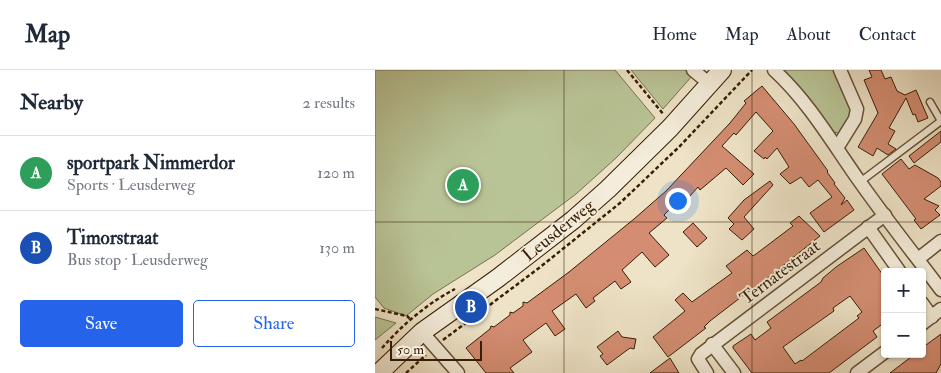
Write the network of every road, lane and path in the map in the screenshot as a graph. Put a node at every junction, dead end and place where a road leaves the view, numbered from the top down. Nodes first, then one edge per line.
1 (627, 70) edge
2 (722, 70) edge
3 (752, 70) edge
4 (774, 70) edge
5 (840, 70) edge
6 (701, 76) edge
7 (725, 98) dead end
8 (931, 102) dead end
9 (669, 108) dead end
10 (664, 114) junction
11 (658, 120) dead end
12 (837, 148) junction
13 (860, 182) junction
14 (885, 215) junction
15 (868, 227) junction
16 (941, 241) edge
17 (918, 259) junction
18 (897, 268) edge
19 (459, 287) dead end
20 (941, 290) edge
21 (375, 309) edge
22 (416, 326) junction
23 (712, 344) junction
24 (379, 352) dead end
25 (881, 355) edge
26 (379, 373) edge
27 (458, 373) edge
28 (707, 373) edge
29 (734, 373) edge
30 (857, 373) edge

1 - 10 path
2 - 6 street, Leusderweg
3 - 7 path
4 - 12 street
5 - 12 street
6 - 22 street, Leusderweg
8 - 13 lane
9 - 10 path
10 - 11 path
12 - 13 street
13 - 14 street
14 - 15 street, Ternatestraat
14 - 17 street
15 - 18 street
15 - 23 street, Ternatestraat
16 - 17 street
17 - 20 street
19 - 22 path
21 - 22 path
22 - 24 path
22 - 26 street, Leusderweg
22 - 27 street
23 - 28 street, Ternatestraat
23 - 29 street
25 - 30 street

